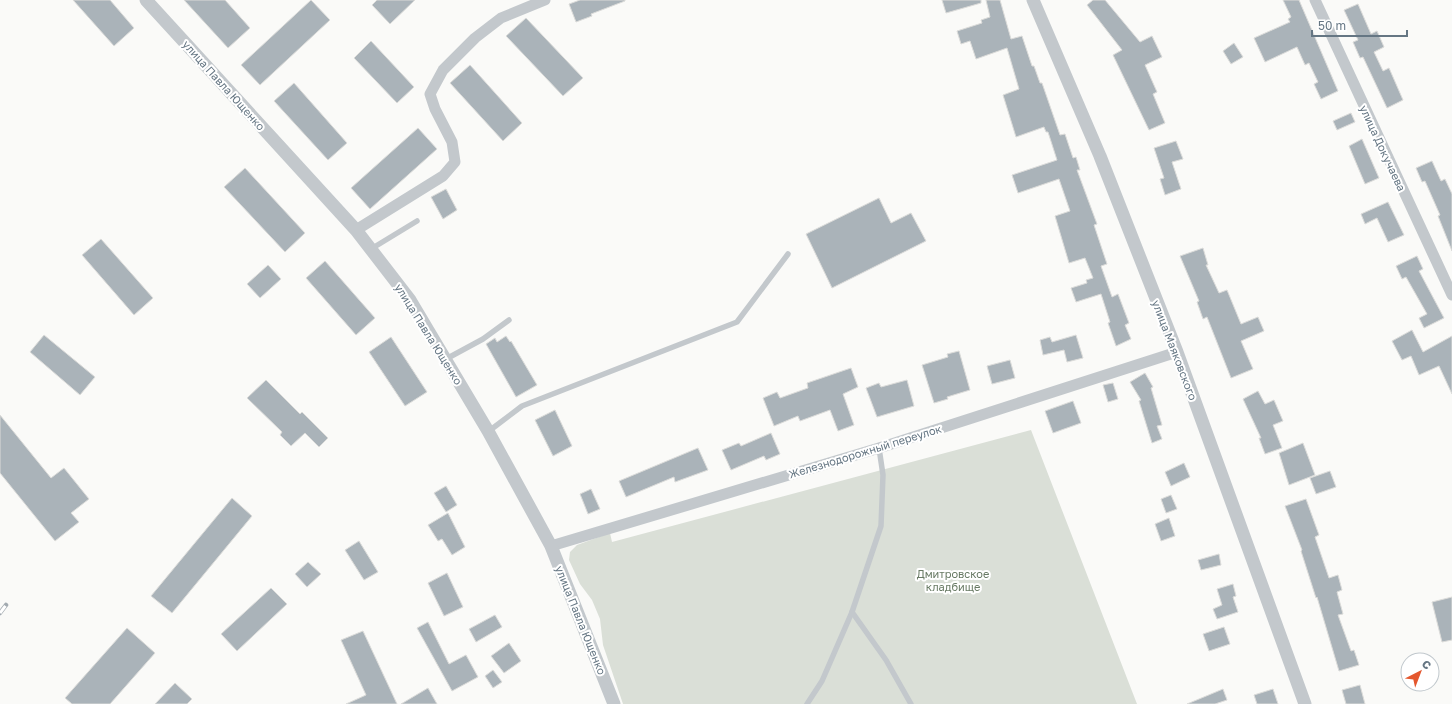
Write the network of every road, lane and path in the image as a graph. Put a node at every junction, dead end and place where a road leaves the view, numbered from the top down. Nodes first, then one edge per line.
1 (146, 0) edge
2 (545, 0) edge
3 (1033, 0) edge
4 (1315, 0) edge
5 (417, 221) dead end
6 (356, 230) junction
7 (371, 249) junction
8 (788, 254) dead end
9 (1452, 295) edge
10 (509, 320) dead end
11 (1177, 352) junction
12 (446, 359) junction
13 (488, 431) junction
14 (879, 448) junction
15 (551, 546) junction
16 (852, 612) junction
17 (614, 704) edge
18 (806, 704) edge
19 (911, 704) edge
20 (1305, 704) edge

1 - 6 street, улица Павла Ющенко
2 - 6 street
3 - 11 street, улица Маяковского
4 - 9 street, улица Докучаева
5 - 7 lane
6 - 7 street, улица Павла Ющенко
7 - 12 street, улица Павла Ющенко
8 - 13 lane
10 - 12 lane
11 - 14 street, Железнодорожный переулок
11 - 20 street, улица Маяковского
12 - 13 street, улица Павла Ющенко
13 - 15 street, улица Павла Ющенко
14 - 15 street, Железнодорожный переулок
14 - 16 lane
15 - 17 street, улица Павла Ющенко
16 - 18 lane
16 - 19 lane

